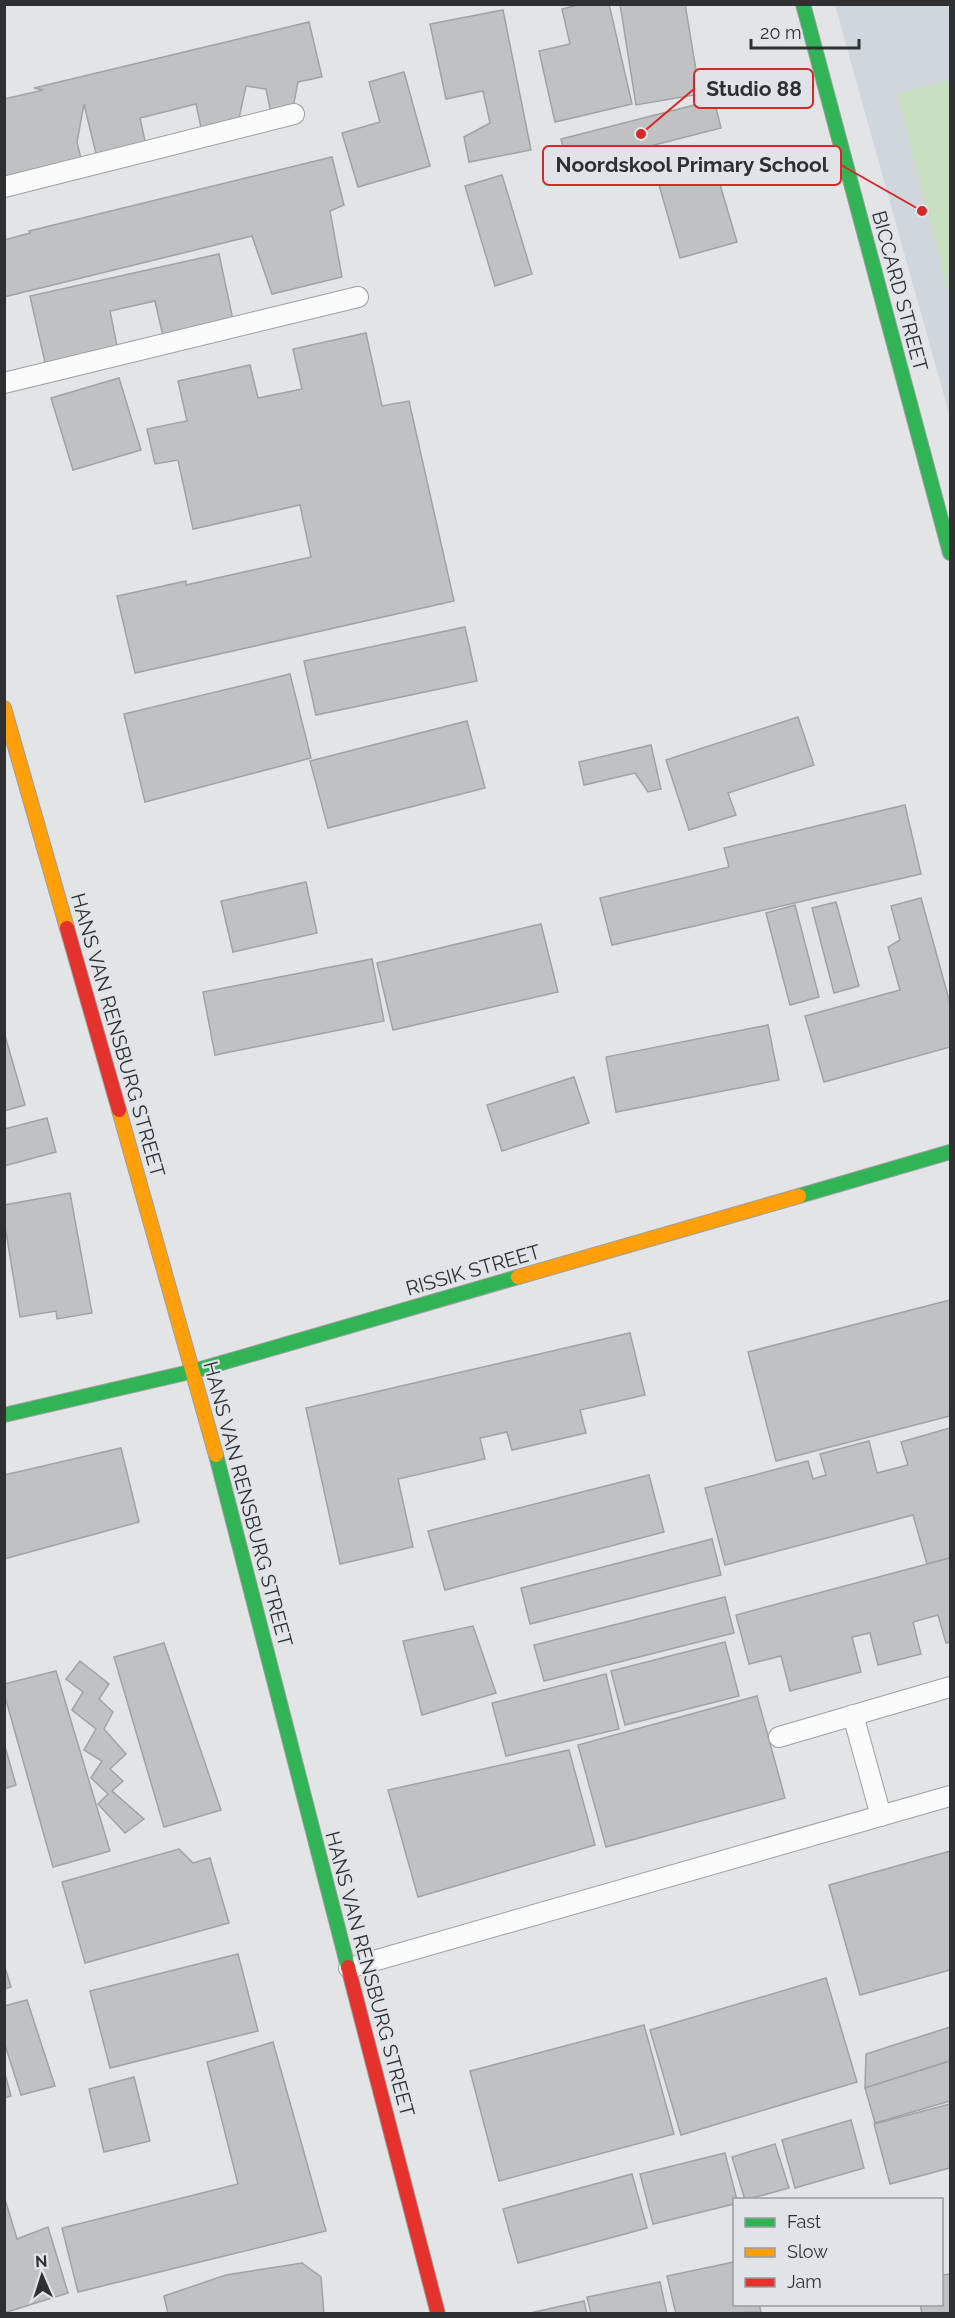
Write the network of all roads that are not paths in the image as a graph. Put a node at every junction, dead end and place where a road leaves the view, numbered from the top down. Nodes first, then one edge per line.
1 (803, 4) edge
2 (294, 114) dead end
3 (4, 187) edge
4 (358, 297) dead end
5 (4, 383) edge
6 (951, 553) edge
7 (4, 708) edge
8 (951, 1152) edge
9 (194, 1371) junction
10 (4, 1415) edge
11 (951, 1687) edge
12 (854, 1715) junction
13 (779, 1737) dead end
14 (951, 1796) edge
15 (881, 1816) junction
16 (349, 1968) junction
17 (438, 2313) edge

1 - 6 street, BICCARD STREET
2 - 3 lane
4 - 5 lane
7 - 9 street, HANS VAN RENSBURG STREET
8 - 9 street, RISSIK STREET
9 - 10 street, RISSIK STREET
9 - 16 street, HANS VAN RENSBURG STREET
11 - 12 lane
12 - 13 lane
12 - 15 lane
14 - 15 lane
15 - 16 lane
16 - 17 street, HANS VAN RENSBURG STREET

